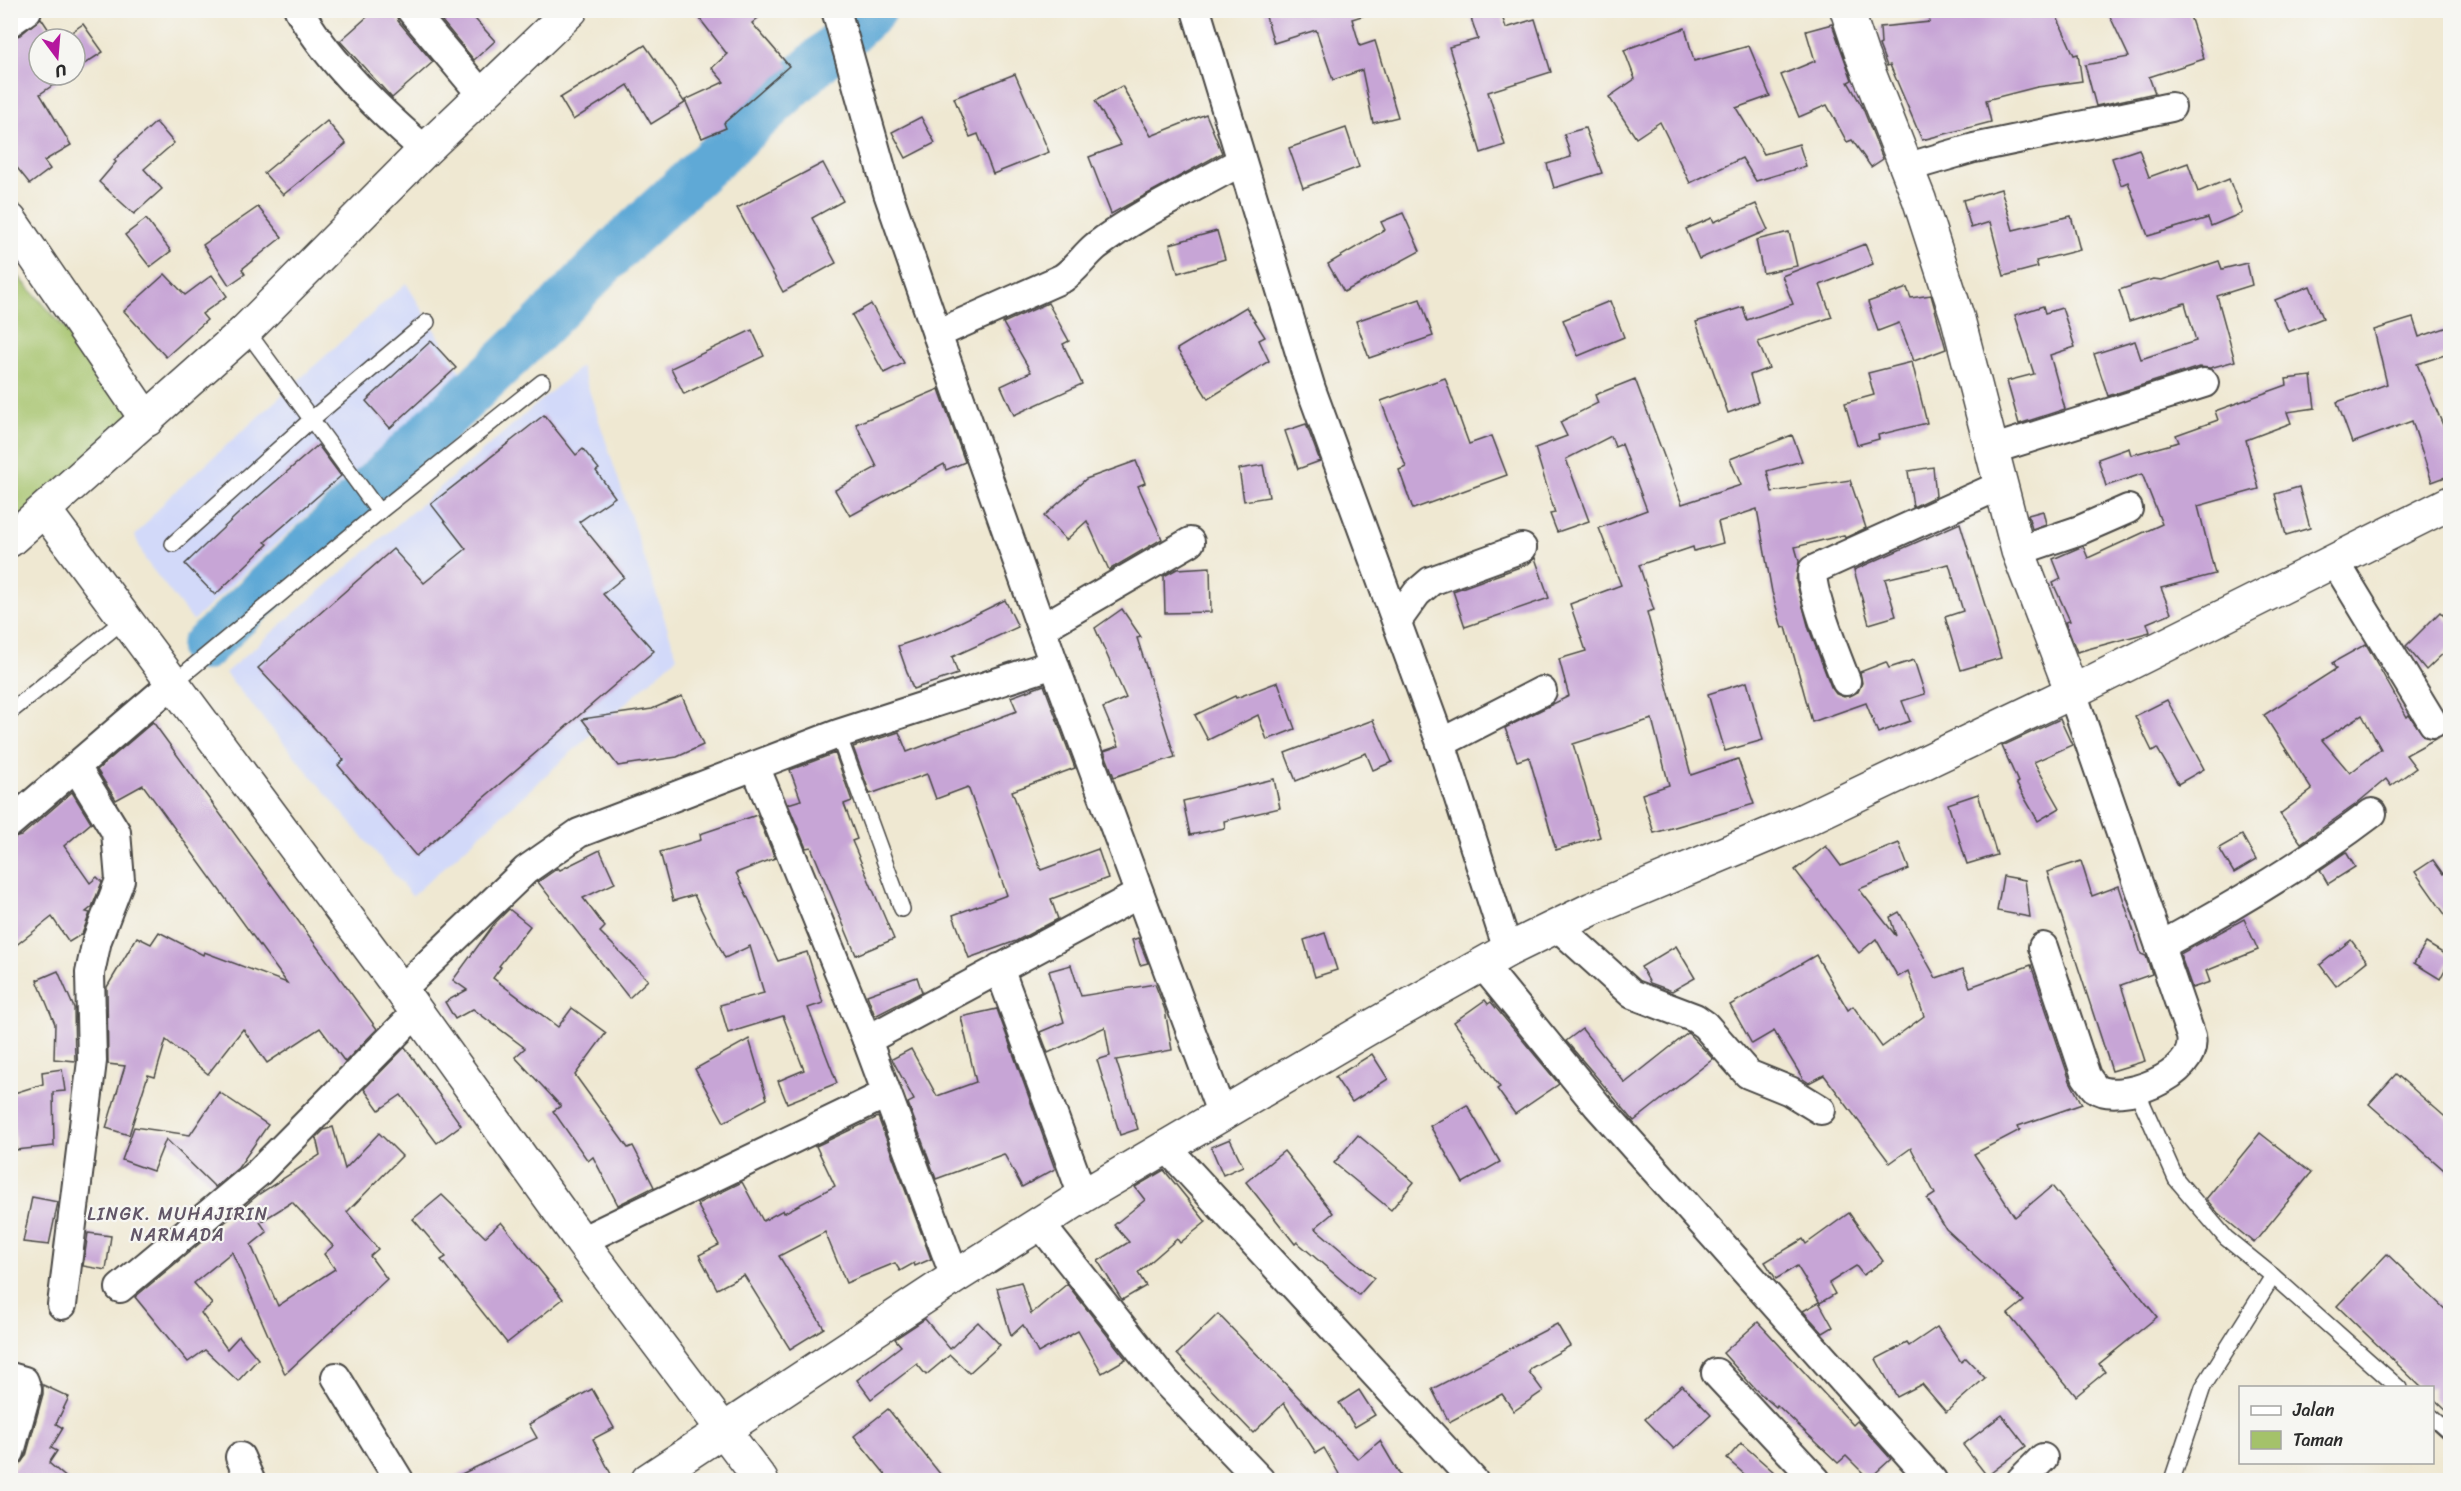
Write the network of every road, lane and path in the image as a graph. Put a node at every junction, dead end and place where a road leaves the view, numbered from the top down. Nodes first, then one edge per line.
1 (27, 10) edge
2 (299, 10) edge
3 (411, 10) edge
4 (571, 10) edge
5 (1196, 10) edge
6 (1847, 10) edge
7 (836, 13) edge
8 (10, 22) edge
9 (482, 95) junction
10 (2171, 107) dead end
11 (424, 150) junction
12 (1240, 162) junction
13 (1905, 168) junction
14 (10, 220) edge
15 (427, 322) dead end
16 (246, 330) junction
17 (937, 334) junction
18 (542, 382) dead end
19 (2204, 383) dead end
20 (312, 419) junction
21 (147, 420) junction
22 (1994, 449) junction
23 (2000, 486) junction
24 (2451, 502) edge
25 (2128, 509) dead end
26 (45, 511) junction
27 (379, 512) junction
28 (10, 540) edge
29 (1190, 542) dead end
30 (172, 544) dead end
31 (1522, 548) dead end
32 (2018, 551) junction
33 (2334, 560) junction
34 (125, 619) junction
35 (1397, 621) junction
36 (1042, 628) junction
37 (1054, 664) junction
38 (1846, 681) dead end
39 (172, 684) junction
40 (1542, 691) dead end
41 (2072, 692) junction
42 (10, 712) edge
43 (2433, 723) dead end
44 (838, 734) junction
45 (1441, 743) junction
46 (755, 766) junction
47 (76, 767) junction
48 (2372, 813) dead end
49 (10, 823) edge
50 (1139, 894) junction
51 (902, 909) dead end
52 (1557, 926) junction
53 (2160, 946) junction
54 (2043, 947) dead end
55 (1495, 957) junction
56 (999, 968) junction
57 (409, 1001) junction
58 (867, 1040) junction
59 (2136, 1089) junction
60 (886, 1095) junction
61 (1821, 1110) dead end
62 (1222, 1115) junction
63 (1166, 1147) junction
64 (1083, 1196) junction
65 (1040, 1224) junction
66 (581, 1241) junction
67 (2273, 1276) junction
68 (955, 1277) junction
69 (120, 1288) dead end
70 (62, 1305) dead end
71 (1716, 1373) dead end
72 (10, 1377) edge
73 (336, 1377) dead end
74 (2397, 1386) edge
75 (2434, 1418) edge
76 (722, 1430) junction
77 (2451, 1433) edge
78 (10, 1452) edge
79 (2043, 1458) dead end
80 (399, 1480) edge
81 (648, 1480) edge
82 (761, 1480) edge
83 (1260, 1480) edge
84 (1473, 1480) edge
85 (1816, 1480) edge
86 (1932, 1480) edge
87 (2021, 1480) edge
88 (2172, 1480) edge

1 - 8 street
2 - 11 street
3 - 9 street
4 - 9 main road
5 - 12 street
6 - 13 main road
7 - 17 street
9 - 11 main road
10 - 13 street
11 - 16 main road
12 - 17 street
12 - 35 street
13 - 22 main road
14 - 21 main road
15 - 20 lane
16 - 20 lane
16 - 21 main road
17 - 36 street
18 - 27 lane
19 - 22 street
20 - 27 lane
20 - 30 lane
21 - 26 main road
22 - 23 main road
23 - 32 main road
23 - 38 street
24 - 33 main road
25 - 32 street
26 - 28 main road
26 - 34 main road
27 - 39 lane
29 - 36 street
31 - 35 street
32 - 41 main road
33 - 41 main road
33 - 43 street
34 - 39 main road
34 - 42 lane
35 - 45 street
36 - 37 street
37 - 44 street
37 - 50 street
39 - 47 street
39 - 57 main road
40 - 45 street
41 - 52 main road
41 - 53 street
44 - 46 street
44 - 51 lane
45 - 55 street
46 - 57 street
46 - 58 street
47 - 49 street
47 - 70 street
48 - 53 street
50 - 56 street
50 - 62 street
52 - 55 main road
52 - 61 street
53 - 59 street
54 - 59 street
55 - 62 main road
55 - 86 street
56 - 58 street
56 - 64 street
57 - 66 main road
57 - 69 street
58 - 60 street
59 - 67 lane
60 - 66 street
60 - 68 street
62 - 63 main road
63 - 64 main road
63 - 84 street
64 - 65 main road
65 - 68 main road
65 - 83 street
66 - 76 main road
67 - 74 lane
67 - 88 lane
68 - 76 main road
71 - 85 street
72 - 78 street
73 - 80 street
75 - 77 lane
76 - 81 main road
76 - 82 main road
79 - 87 street

